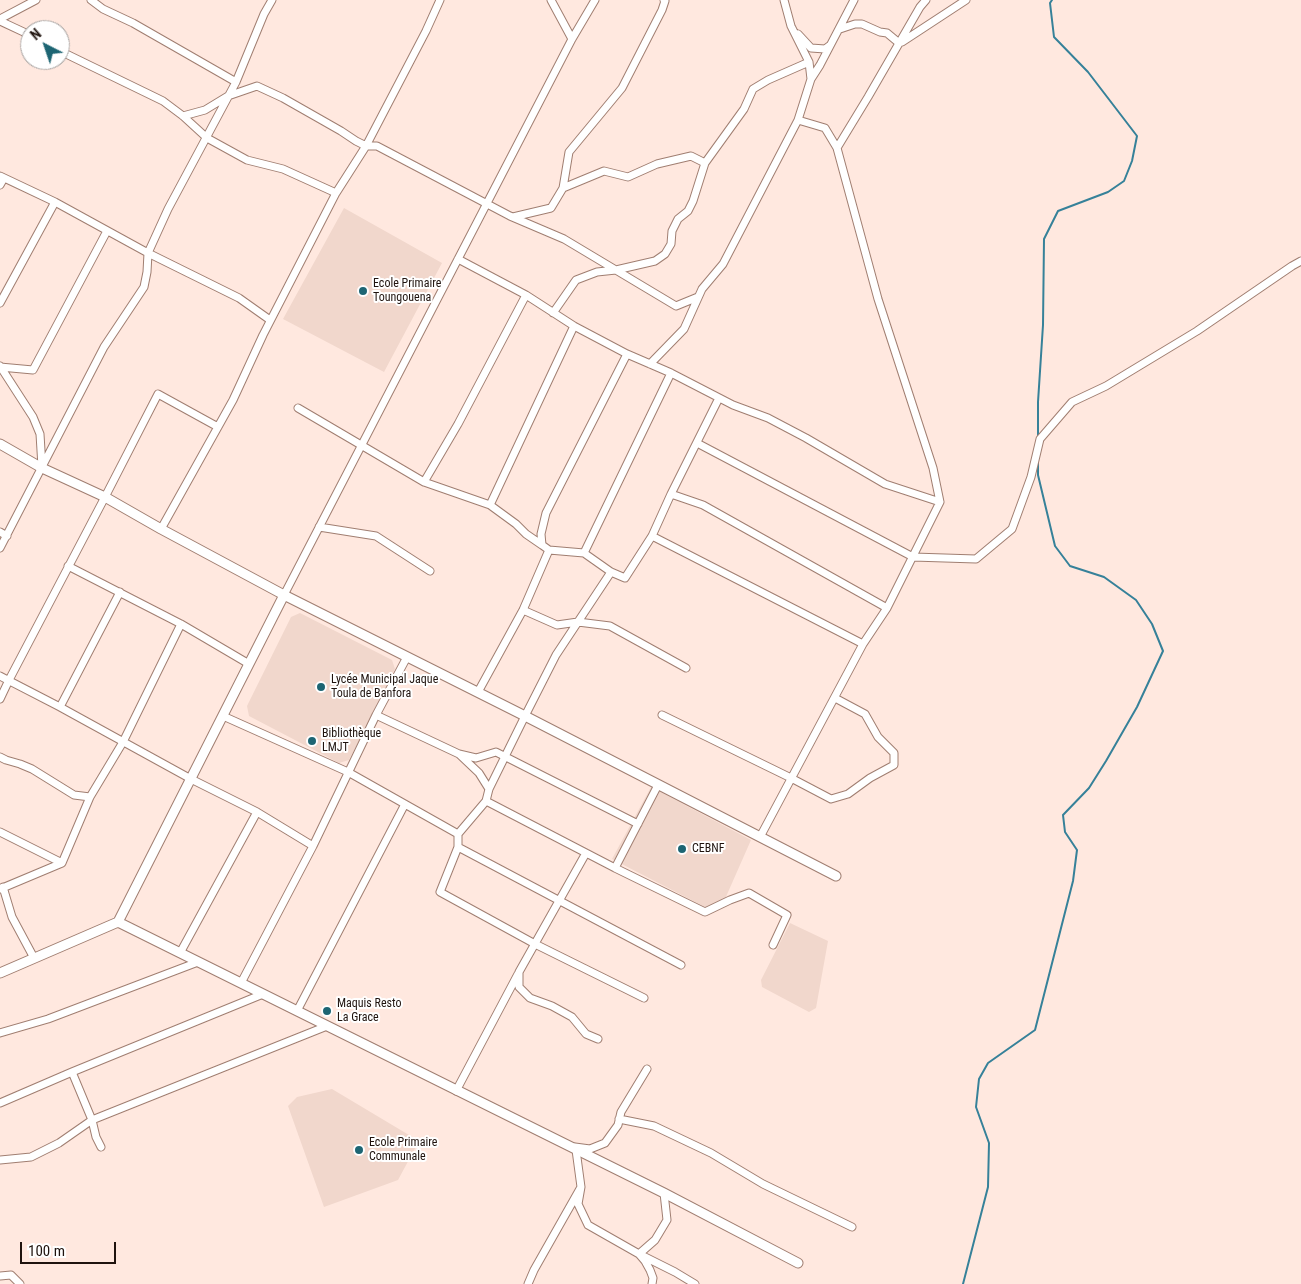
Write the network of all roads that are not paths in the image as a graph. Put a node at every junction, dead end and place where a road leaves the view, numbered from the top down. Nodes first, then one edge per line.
1 (36, 0) edge
2 (91, 0) edge
3 (272, 0) edge
4 (440, 0) edge
5 (551, 0) edge
6 (595, 0) edge
7 (664, 0) edge
8 (784, 0) edge
9 (854, 0) edge
10 (926, 0) edge
11 (966, 0) edge
12 (0, 20) edge
13 (791, 26) junction
14 (840, 28) junction
15 (20, 31) edge
16 (572, 39) junction
17 (899, 43) junction
18 (830, 44) junction
19 (70, 56) edge
20 (809, 62) junction
21 (811, 79) junction
22 (236, 82) junction
23 (228, 96) junction
24 (183, 116) junction
25 (798, 120) junction
26 (206, 138) junction
27 (366, 146) junction
28 (837, 148) junction
29 (705, 163) junction
30 (2, 177) edge
31 (0, 185) edge
32 (563, 188) junction
33 (336, 192) junction
34 (55, 202) junction
35 (485, 204) junction
36 (512, 217) junction
37 (107, 231) junction
38 (148, 253) junction
39 (458, 258) junction
40 (1301, 261) edge
41 (616, 270) junction
42 (526, 295) junction
43 (698, 297) junction
44 (0, 303) edge
45 (553, 312) junction
46 (270, 320) junction
47 (574, 326) junction
48 (627, 354) junction
49 (650, 364) junction
50 (0, 367) edge
51 (671, 373) junction
52 (719, 398) junction
53 (298, 408) dead end
54 (218, 427) junction
55 (698, 443) junction
56 (0, 444) edge
57 (361, 445) junction
58 (42, 468) junction
59 (424, 482) junction
60 (671, 494) junction
61 (105, 497) junction
62 (940, 502) junction
63 (490, 505) junction
64 (319, 527) junction
65 (161, 529) junction
66 (3, 534) edge
67 (652, 536) junction
68 (542, 545) junction
69 (0, 548) edge
70 (549, 550) junction
71 (584, 553) junction
72 (913, 556) junction
73 (68, 566) junction
74 (430, 570) dead end
75 (611, 572) junction
76 (120, 592) junction
77 (284, 595) junction
78 (886, 608) junction
79 (523, 610) junction
80 (578, 622) junction
81 (181, 624) junction
82 (862, 644) junction
83 (407, 657) junction
84 (249, 664) junction
85 (686, 668) dead end
86 (0, 676) edge
87 (8, 680) junction
88 (478, 692) junction
89 (835, 698) junction
90 (0, 699) edge
91 (60, 707) junction
92 (376, 715) junction
93 (662, 715) dead end
94 (222, 716) junction
95 (525, 716) junction
96 (124, 742) junction
97 (459, 754) junction
98 (506, 756) junction
99 (0, 757) edge
100 (348, 772) junction
101 (791, 778) junction
102 (191, 779) junction
103 (658, 785) junction
104 (489, 789) junction
105 (90, 797) junction
106 (486, 801) junction
107 (405, 804) junction
108 (257, 812) junction
109 (638, 824) junction
110 (0, 832) edge
111 (458, 834) junction
112 (760, 837) junction
113 (313, 846) junction
114 (458, 847) junction
115 (586, 853) junction
116 (62, 863) junction
117 (615, 868) junction
118 (836, 876) dead end
119 (2, 888) edge
120 (559, 901) junction
121 (118, 922) junction
122 (535, 944) junction
123 (773, 944) dead end
124 (180, 953) junction
125 (34, 958) junction
126 (198, 962) junction
127 (681, 965) dead end
128 (519, 972) junction
129 (0, 973) edge
130 (241, 983) junction
131 (263, 994) junction
132 (644, 998) dead end
133 (296, 1011) junction
134 (327, 1026) junction
135 (0, 1033) edge
136 (598, 1039) dead end
137 (647, 1069) dead end
138 (72, 1072) junction
139 (456, 1091) junction
140 (0, 1103) edge
141 (619, 1119) junction
142 (92, 1120) junction
143 (101, 1147) dead end
144 (572, 1148) junction
145 (0, 1160) edge
146 (581, 1187) junction
147 (664, 1193) junction
148 (852, 1227) dead end
149 (639, 1254) junction
150 (798, 1263) dead end
151 (0, 1276) edge
152 (20, 1284) edge
153 (528, 1284) edge
154 (652, 1284) edge
155 (695, 1284) edge

1 - 12 street
2 - 22 street
3 - 22 street
4 - 27 street
5 - 16 street
6 - 16 street
7 - 32 street
8 - 13 street
9 - 14 street
10 - 17 street
11 - 17 street
12 - 15 street
13 - 18 street
13 - 20 street
14 - 17 street
14 - 18 street
16 - 35 street
17 - 28 street
18 - 21 street
19 - 24 street
20 - 21 street
20 - 29 street
21 - 25 street
22 - 23 street
23 - 24 street
23 - 26 street
23 - 27 street
24 - 26 street
25 - 28 street
25 - 43 street
26 - 33 street
26 - 38 street
27 - 33 street
27 - 35 street
28 - 62 street
29 - 32 street
29 - 41 street
30 - 31 street
30 - 34 street
32 - 36 street
33 - 46 street
34 - 37 street
34 - 44 street
35 - 36 street
35 - 39 street
36 - 41 street
37 - 38 street
37 - 50 street
38 - 46 street
38 - 58 street
39 - 42 street
39 - 57 street
40 - 72 street
41 - 43 street
41 - 45 street
42 - 45 street
42 - 59 street
43 - 49 street
45 - 47 street
46 - 54 street
47 - 48 street
47 - 63 street
48 - 49 street
48 - 68 street
49 - 51 street
50 - 58 street
51 - 52 street
51 - 71 street
52 - 55 street
52 - 62 street
53 - 57 street
54 - 61 street
54 - 65 street
55 - 60 street
55 - 72 street
56 - 58 street
57 - 59 street
57 - 64 street
58 - 61 street
58 - 66 street
59 - 63 street
60 - 67 street
60 - 78 street
61 - 65 street
61 - 73 street
62 - 72 street
63 - 68 street
64 - 74 street
64 - 77 street
65 - 77 street
66 - 69 street
67 - 75 street
67 - 82 street
68 - 70 street
70 - 71 street
70 - 79 street
71 - 75 street
72 - 78 street
73 - 76 street
73 - 87 street
75 - 80 street
76 - 81 street
76 - 91 street
77 - 83 street
77 - 84 street
78 - 82 street
79 - 80 street
79 - 88 street
80 - 85 street
80 - 95 street
81 - 84 street
81 - 96 street
82 - 89 street
83 - 88 street
83 - 92 street
84 - 94 street
86 - 87 street
87 - 90 street
87 - 91 street
88 - 95 street
89 - 101 street
89 - 101 street
91 - 96 street
92 - 97 street
92 - 100 street
93 - 101 street
94 - 100 street
94 - 102 street
95 - 98 street
95 - 103 street
96 - 102 street
96 - 105 street
97 - 98 street
97 - 104 street
98 - 104 street
98 - 109 street
99 - 105 street
100 - 107 street
100 - 113 street
101 - 112 street
102 - 108 street
102 - 121 street
103 - 109 street
103 - 112 street
104 - 106 street
105 - 116 street
106 - 111 street
106 - 115 street
107 - 111 street
107 - 133 street
108 - 113 street
108 - 124 street
109 - 117 street
110 - 116 street
111 - 114 street
112 - 118 street
113 - 130 street
114 - 120 street
114 - 122 street
115 - 117 street
115 - 120 street
116 - 119 street
117 - 123 street
119 - 125 street
120 - 122 street
120 - 127 street
121 - 124 street
121 - 125 street
122 - 128 street
122 - 132 street
124 - 126 street
125 - 129 street
126 - 130 street
126 - 135 street
128 - 136 street
128 - 139 street
130 - 131 street
131 - 133 street
131 - 138 street
133 - 134 street
134 - 139 street
134 - 142 street
137 - 141 street
138 - 140 street
138 - 142 street
139 - 144 street
141 - 144 street
141 - 148 street
142 - 143 street
142 - 145 street
144 - 146 street
144 - 147 street
146 - 149 street
146 - 153 street
147 - 149 street
147 - 150 street
149 - 154 street
149 - 155 street
151 - 152 street

